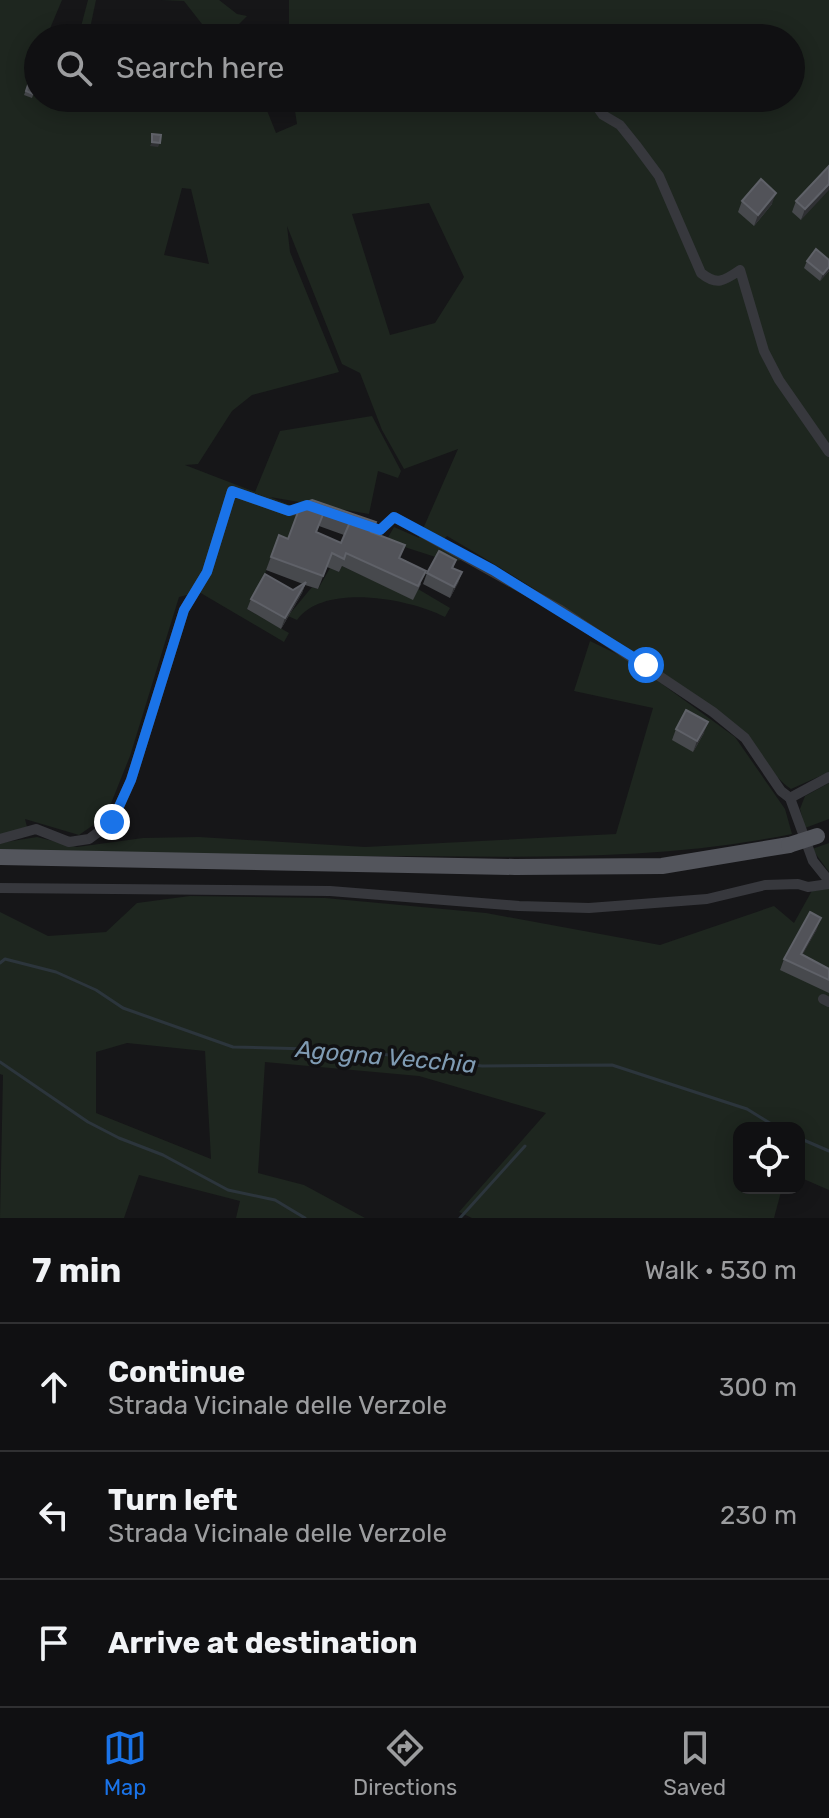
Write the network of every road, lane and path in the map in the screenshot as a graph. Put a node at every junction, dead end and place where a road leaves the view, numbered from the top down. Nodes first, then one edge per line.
1 (601, 112) edge
2 (829, 452) edge
3 (321, 510) edge
4 (351, 520) edge
5 (829, 777) edge
6 (790, 798) junction
7 (823, 834) edge
8 (0, 839) edge
9 (0, 857) edge
10 (829, 883) edge
11 (0, 888) edge

1 - 2 street
3 - 8 street
4 - 6 street
5 - 6 street
6 - 10 street
7 - 9 main road, bridge
10 - 11 street

